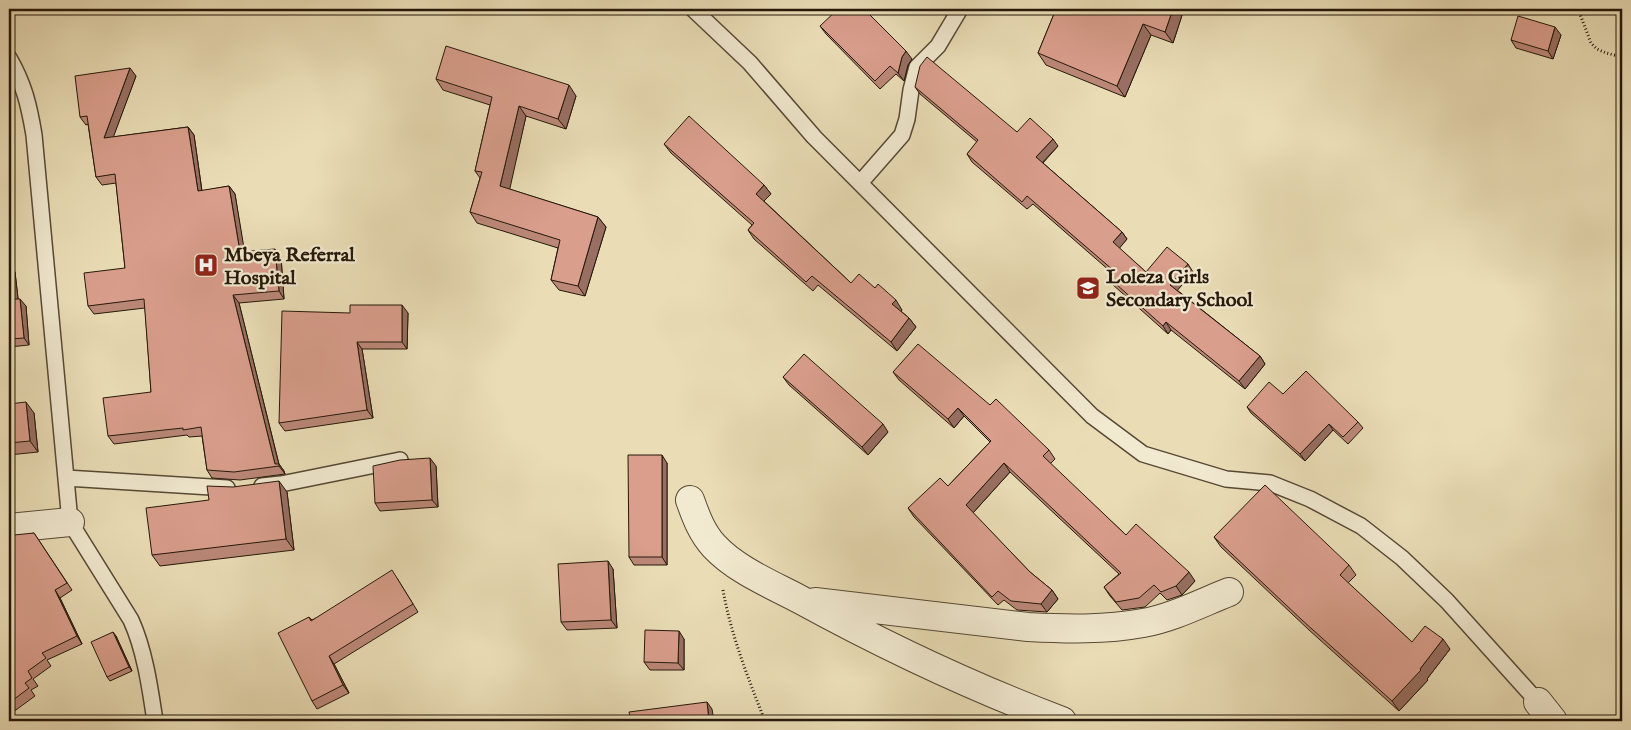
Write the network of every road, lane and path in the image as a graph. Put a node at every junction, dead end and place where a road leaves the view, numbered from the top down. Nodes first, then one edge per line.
1 (693, 9) edge
2 (960, 9) edge
3 (1578, 9) edge
4 (1622, 57) edge
5 (9, 58) edge
6 (860, 183) junction
7 (400, 460) edge
8 (66, 478) junction
9 (690, 500) dead end
10 (70, 522) junction
11 (9, 528) edge
12 (715, 547) junction
13 (1229, 592) dead end
14 (801, 601) junction
15 (1545, 712) edge
16 (155, 721) edge
17 (765, 721) edge
18 (1062, 721) edge

1 - 6 lane
2 - 6 lane
3 - 4 path
5 - 8 lane
6 - 15 lane
7 - 8 lane
8 - 10 lane
9 - 12 street
10 - 11 street
10 - 16 lane
12 - 14 street
12 - 17 path
13 - 14 street
14 - 18 street

